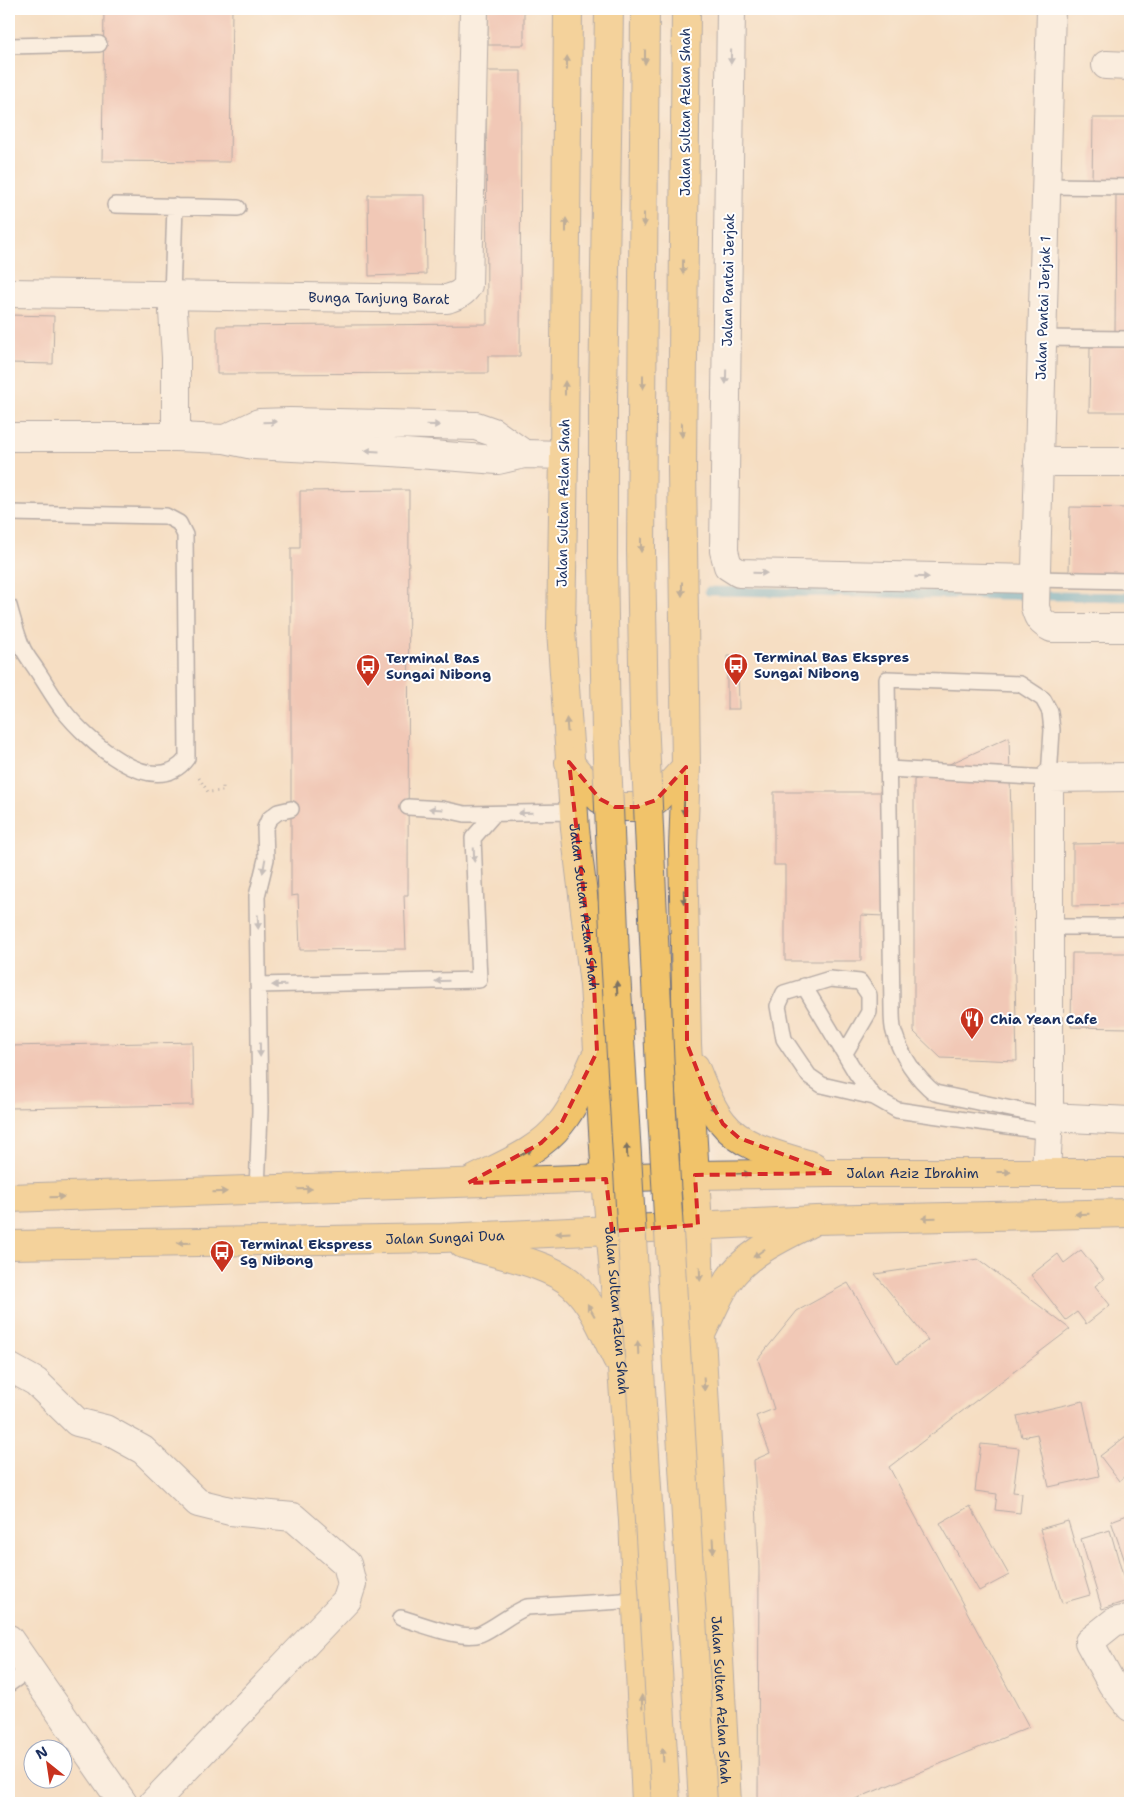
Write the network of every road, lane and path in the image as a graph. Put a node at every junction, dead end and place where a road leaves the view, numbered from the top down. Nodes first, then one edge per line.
1 (474, 9) edge
2 (568, 9) edge
3 (609, 9) edge
4 (645, 9) edge
5 (686, 9) edge
6 (731, 9) edge
7 (1051, 9) edge
8 (99, 44) dead end
9 (9, 46) edge
10 (1046, 186) junction
11 (1130, 187) edge
12 (115, 205) dead end
13 (175, 206) junction
14 (238, 208) dead end
15 (9, 293) edge
16 (172, 296) junction
17 (1042, 338) junction
18 (1130, 339) edge
19 (9, 437) edge
20 (176, 437) junction
21 (564, 455) junction
22 (1038, 462) junction
23 (1130, 462) edge
24 (9, 513) edge
25 (1035, 579) junction
26 (1130, 581) edge
27 (9, 606) edge
28 (1130, 628) edge
29 (187, 758) junction
30 (569, 762) junction
31 (686, 767) junction
32 (888, 769) junction
33 (1049, 778) junction
34 (1130, 778) edge
35 (223, 785) dead end
36 (408, 807) dead end
37 (291, 809) dead end
38 (574, 812) junction
39 (494, 814) junction
40 (1048, 927) junction
41 (1130, 927) edge
42 (258, 985) junction
43 (804, 986) junction
44 (687, 1044) junction
45 (597, 1052) junction
46 (845, 1053) junction
47 (874, 1097) junction
48 (1130, 1121) edge
49 (1048, 1124) junction
50 (1046, 1172) junction
51 (833, 1173) junction
52 (1130, 1173) edge
53 (695, 1175) junction
54 (606, 1179) junction
55 (468, 1183) junction
56 (257, 1191) junction
57 (9, 1198) edge
58 (1130, 1213) edge
59 (816, 1220) junction
60 (698, 1226) junction
61 (612, 1230) junction
62 (443, 1238) junction
63 (9, 1245) edge
64 (701, 1335) junction
65 (9, 1367) edge
66 (622, 1369) junction
67 (637, 1600) junction
68 (401, 1618) dead end
69 (1130, 1618) edge
70 (9, 1639) edge
71 (19, 1676) edge
72 (1130, 1707) edge
73 (123, 1803) edge
74 (154, 1803) edge
75 (646, 1803) edge
76 (666, 1803) edge
77 (703, 1803) edge
78 (727, 1803) edge

1 - 16 street, Bunga Tanjung Barat
21 -> 2 main road, Jalan Sultan Azlan Shah
76 -> 3 main road, Jalan Sultan Azlan Shah, bridge
4 -> 77 main road, Jalan Sultan Azlan Shah, bridge
5 -> 31 main road, Jalan Sultan Azlan Shah
6 -> 25 street, Jalan Pantai Jerjak
7 - 10 street, Jalan Pantai Jerjak 1
8 - 9 lane
10 - 11 lane
10 - 17 street, Jalan Pantai Jerjak 1
12 - 13 lane
13 - 14 lane
13 - 16 lane
15 - 16 street, Bunga Tanjung Barat
16 - 20 street
17 - 18 lane
17 - 22 street, Jalan Pantai Jerjak 1
19 - 20 street
20 - 21 street
30 -> 21 main road, Jalan Sultan Azlan Shah
22 - 23 street
22 - 25 street, Jalan Pantai Jerjak 1
24 - 29 lane
25 - 26 lane
25 - 28 street, Jalan Pantai Jerjak 1
27 - 29 lane
29 - 35 path
30 - 31 main road
30 - 38 main road, Jalan Sultan Azlan Shah
31 -> 44 main road, Jalan Sultan Azlan Shah
32 - 33 lane
32 - 33 lane
32 - 49 lane
33 - 34 street
33 - 40 street
39 -> 36 lane
37 -> 42 lane
38 -> 39 lane
38 - 45 main road, Jalan Sultan Azlan Shah
39 -> 42 lane
40 - 41 lane
40 - 49 street
42 -> 56 lane
43 - 46 lane
43 - 46 lane
43 - 47 lane
44 -> 51 main road
44 - 53 main road, Jalan Sultan Azlan Shah
45 - 54 main road, Jalan Sultan Azlan Shah
55 -> 45 main road
46 - 47 lane
47 - 49 lane
48 - 49 street
49 - 50 street
51 -> 50 main road, Jalan Aziz Ibrahim
50 - 52 main road, Jalan Aziz Ibrahim
53 -> 51 main road, Jalan Aziz Ibrahim
53 - 54 main road, Jalan Aziz Ibrahim
53 - 60 main road, Jalan Sultan Azlan Shah
54 - 55 main road
54 - 61 main road, Jalan Sultan Azlan Shah
56 -> 55 main road
57 -> 56 main road
58 -> 59 main road
59 - 60 main road
59 -> 64 main road
60 - 61 main road, Jalan Sungai Dua
60 -> 64 main road, Jalan Sultan Azlan Shah
61 -> 62 main road, Jalan Sungai Dua
61 - 66 main road, Jalan Sultan Azlan Shah
62 -> 63 main road, Jalan Sungai Dua
66 -> 62 main road
64 -> 78 main road, Jalan Sultan Azlan Shah
65 - 74 street
66 - 67 main road, Jalan Sultan Azlan Shah
67 - 68 lane
75 -> 67 main road, Jalan Sultan Azlan Shah
69 - 72 street
70 - 71 street
71 - 73 street

